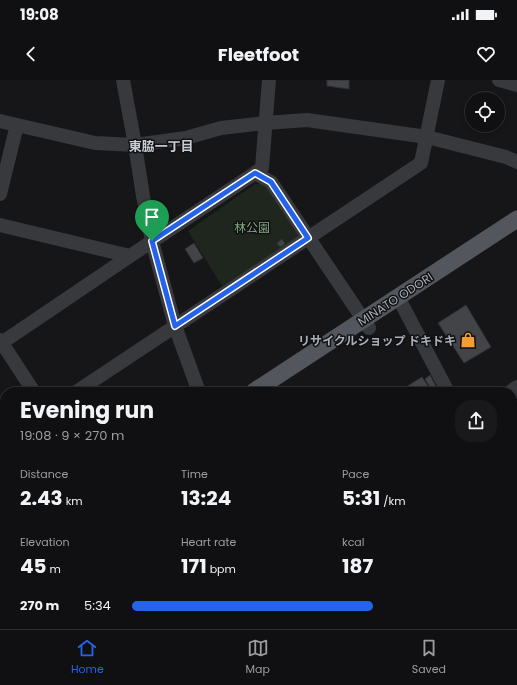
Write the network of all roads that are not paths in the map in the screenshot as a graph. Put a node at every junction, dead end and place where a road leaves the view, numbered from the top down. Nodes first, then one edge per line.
1 (123, 80) edge
2 (269, 80) edge
3 (438, 80) edge
4 (499, 80) edge
5 (517, 85) edge
6 (0, 121) edge
7 (265, 123) junction
8 (17, 125) junction
9 (427, 137) junction
10 (135, 145) junction
11 (517, 162) edge
12 (259, 170) junction
13 (0, 194) edge
14 (517, 219) edge
15 (0, 225) edge
16 (517, 230) edge
17 (308, 238) junction
18 (152, 241) junction
19 (130, 256) junction
20 (400, 302) junction
21 (366, 324) junction
22 (175, 326) junction
23 (0, 342) edge
24 (31, 387) edge
25 (84, 387) edge
26 (197, 387) edge
27 (261, 387) edge
28 (278, 387) edge
29 (445, 387) edge

1 - 10 street
2 - 7 street
3 - 9 street
4 - 5 street
6 - 8 street
7 - 9 street
7 - 10 street
7 - 12 street
8 - 10 street
8 - 13 street
9 - 11 street
9 - 17 street
10 - 18 street
12 - 17 street
12 - 18 street
14 - 20 main road, MINATO ODORI
15 - 19 street
16 - 20 main road, MINATO ODORI
17 - 21 street
17 - 22 street
18 - 19 street
18 - 22 street
19 - 23 street
20 - 21 main road, MINATO ODORI
20 - 29 street
21 - 27 main road, MINATO ODORI
21 - 28 main road, MINATO ODORI
22 - 25 street
22 - 26 street
23 - 24 street

